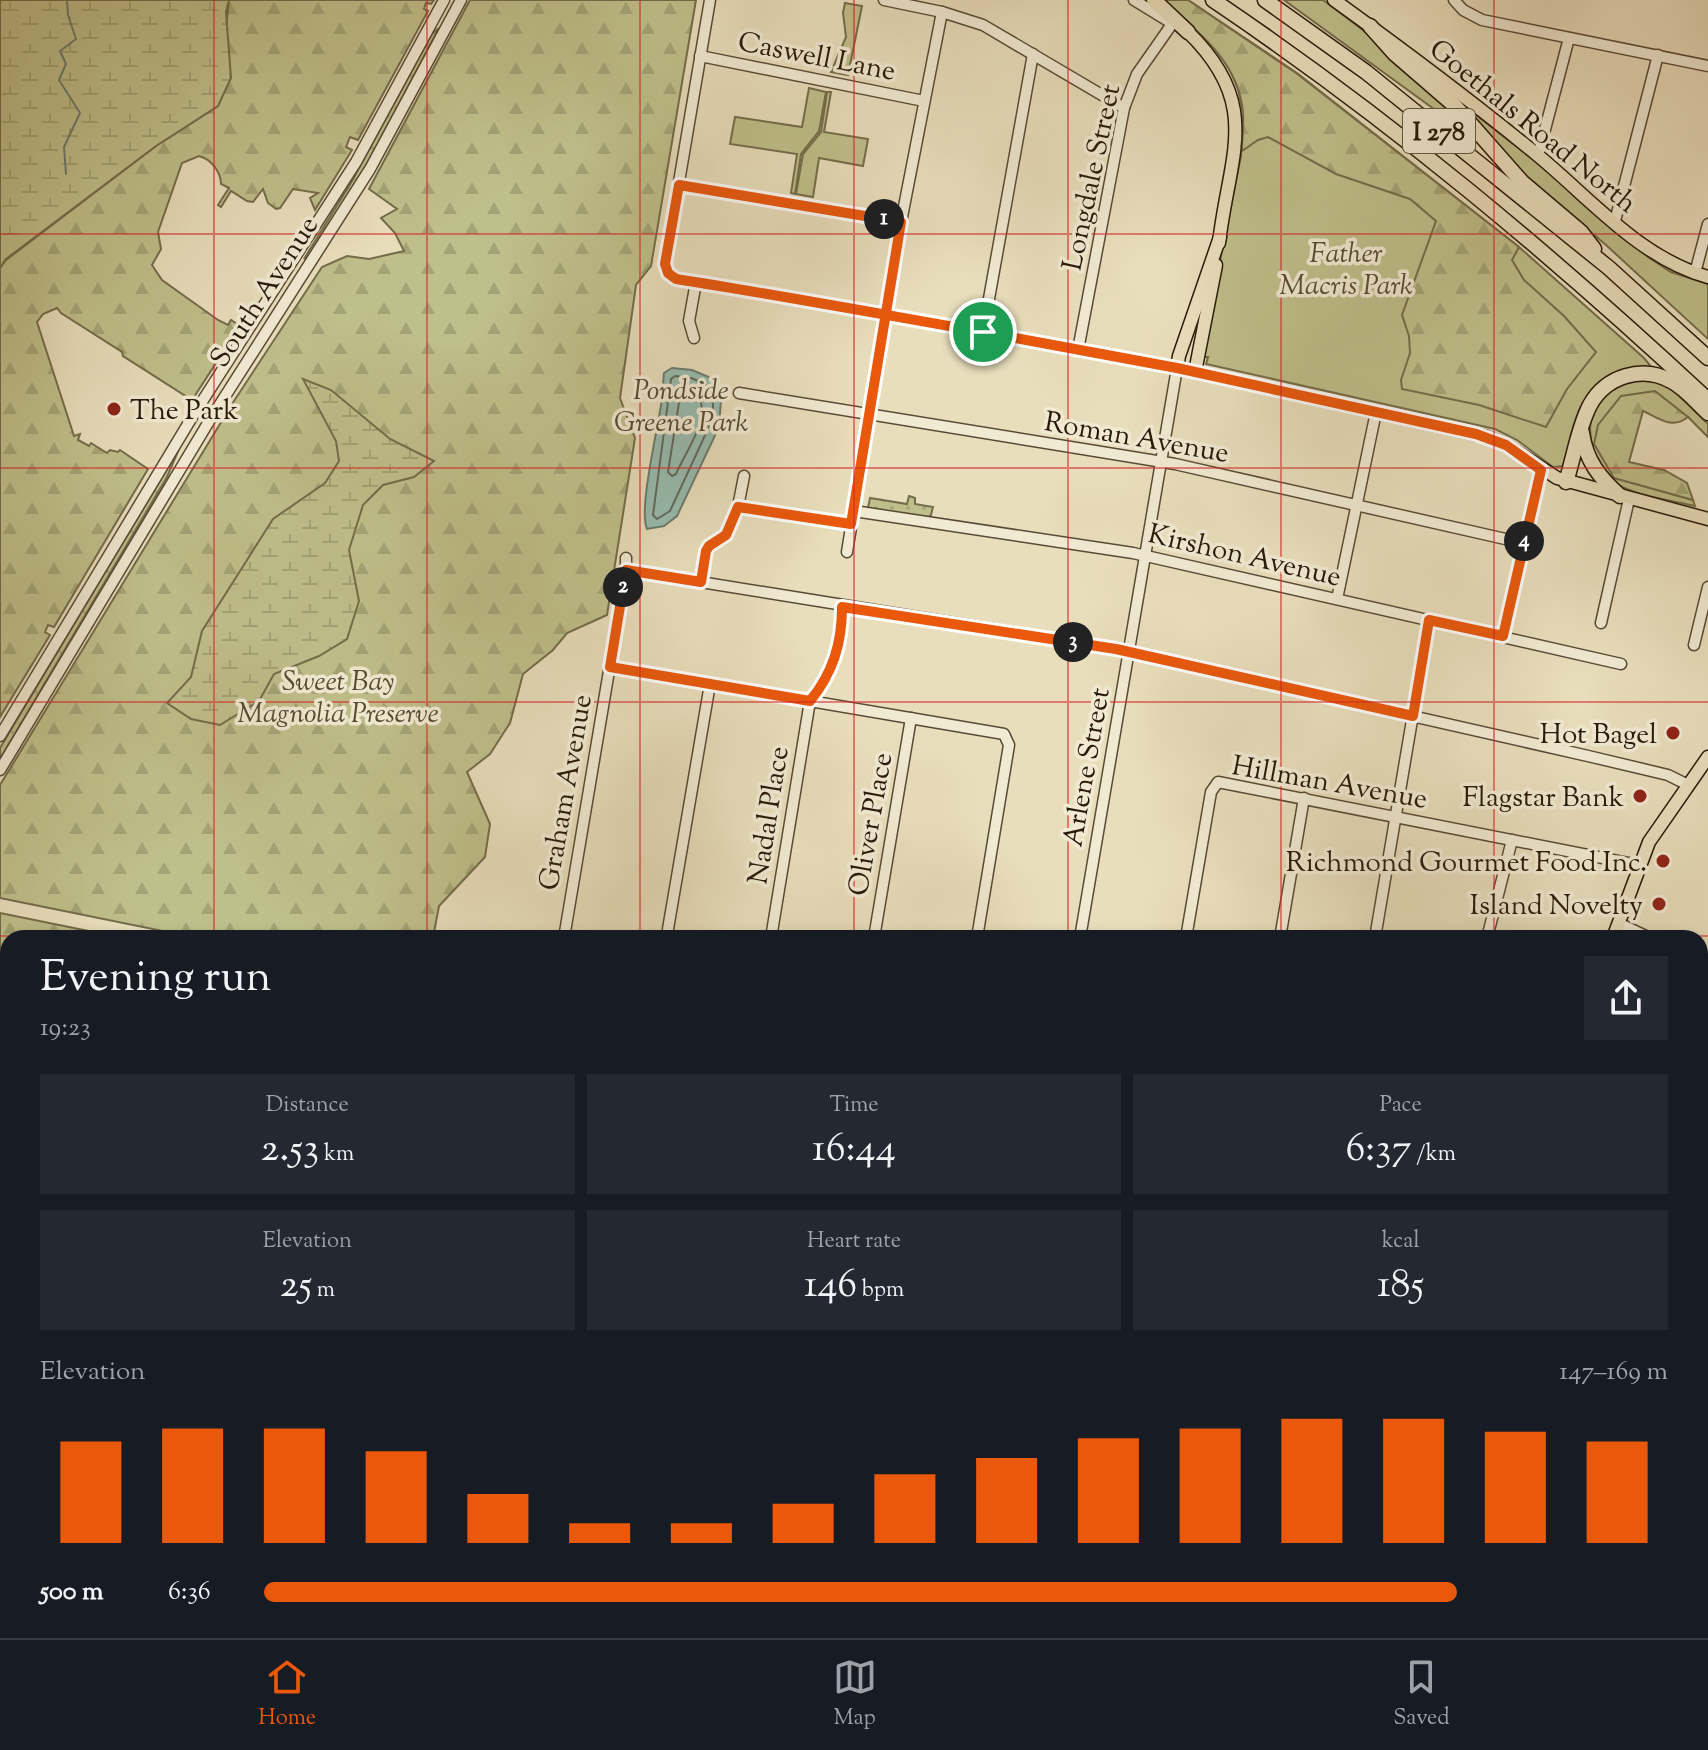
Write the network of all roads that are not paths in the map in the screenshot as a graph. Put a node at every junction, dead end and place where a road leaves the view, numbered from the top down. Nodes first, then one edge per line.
1 (444, 0) edge
2 (461, 0) edge
3 (710, 0) edge
4 (884, 0) edge
5 (1134, 0) edge
6 (1154, 0) edge
7 (1213, 0) edge
8 (1265, 0) edge
9 (1334, 0) edge
10 (1454, 0) edge
11 (942, 12) junction
12 (1172, 24) junction
13 (1370, 26) junction
14 (1188, 32) junction
15 (1569, 38) junction
16 (1033, 54) junction
17 (1658, 55) junction
18 (700, 56) junction
19 (1708, 66) edge
20 (924, 101) junction
21 (1124, 108) junction
22 (1538, 156) junction
23 (679, 185) junction
24 (1615, 221) junction
25 (901, 222) junction
26 (1708, 224) edge
27 (1220, 237) junction
28 (1609, 268) junction
29 (1702, 275) edge
30 (696, 282) junction
31 (887, 315) junction
32 (983, 332) junction
33 (694, 338) dead end
34 (1078, 350) junction
35 (1708, 358) edge
36 (1177, 368) junction
37 (1195, 372) junction
38 (739, 393) dead end
39 (1708, 400) edge
40 (1376, 412) junction
41 (1708, 413) edge
42 (871, 415) junction
43 (1582, 429) junction
44 (1161, 462) junction
45 (1541, 470) junction
46 (744, 476) dead end
47 (1566, 482) junction
48 (1625, 498) junction
49 (1358, 506) junction
50 (738, 507) junction
51 (854, 511) junction
52 (1708, 519) edge
53 (851, 524) junction
54 (1523, 543) junction
55 (847, 552) dead end
56 (1145, 556) junction
57 (701, 582) junction
58 (1708, 587) edge
59 (1337, 599) junction
60 (842, 607) junction
61 (1429, 620) junction
62 (1601, 623) dead end
63 (1503, 636) junction
64 (1694, 645) dead end
65 (1128, 652) junction
66 (1621, 664) dead end
67 (610, 667) junction
68 (710, 684) junction
69 (810, 701) junction
70 (1413, 716) junction
71 (911, 718) junction
72 (0, 736) edge
73 (1708, 757) edge
74 (0, 770) edge
75 (1688, 785) junction
76 (1304, 798) junction
77 (1395, 816) junction
78 (1512, 840) junction
79 (1638, 865) junction
80 (1618, 923) junction
81 (565, 930) edge
82 (668, 930) edge
83 (772, 930) edge
84 (875, 930) edge
85 (978, 930) edge
86 (1081, 930) edge
87 (1187, 930) edge
88 (1281, 930) edge
89 (1376, 930) edge
90 (1489, 930) edge
91 (1616, 930) edge
92 (1633, 930) edge

1 - 72 street, South Avenue
2 - 74 street, South Avenue
3 - 18 street
4 - 11 street
5 - 12 street
6 - 14 highway
7 - 39 highway, I 278
8 - 28 highway, I 278
9 - 13 main road, Goethals Road North
10 - 15 street
11 - 16 street
11 - 20 street
12 - 14 street
12 - 21 street, Longdale Street
13 - 22 main road, Goethals Road North
13 - 28 highway
14 - 27 main road
15 - 17 street
15 - 22 street
16 - 21 street
16 - 32 street
17 - 19 street
17 - 24 street
18 - 20 street, Caswell Lane
18 - 23 street
20 - 25 street
21 - 34 street, Longdale Street
22 - 24 main road, Goethals Road North
23 - 25 street
23 - 30 street
24 - 29 main road, Goethals Road North
25 - 31 street
26 - 29 street
27 - 36 main road
27 - 37 main road
28 - 35 highway, I 278
30 - 31 street
30 - 33 street
31 - 32 street
31 - 42 street
32 - 34 street
34 - 36 street
36 - 37 main road
36 - 44 street, Arlene Street
37 - 40 main road
38 - 42 street, Roman Avenue
40 - 45 main road
40 - 49 street
41 - 43 highway
42 - 44 street, Roman Avenue
42 - 51 street
43 - 47 highway
43 - 48 highway
44 - 49 street, Roman Avenue
44 - 56 street, Arlene Street
45 - 47 main road
45 - 54 street
46 - 50 street
47 - 48 main road
48 - 52 main road
48 - 62 street
49 - 54 street, Roman Avenue
49 - 59 street
50 - 53 street
50 - 57 street
51 - 53 street
51 - 56 street, Kirshon Avenue
53 - 55 street
54 - 63 street
56 - 59 street, Kirshon Avenue
56 - 65 street, Arlene Street
57 - 60 street
57 - 67 street, Graham Avenue
58 - 64 street
59 - 61 street, Kirshon Avenue
60 - 65 street
60 - 69 street
61 - 63 street, Kirshon Avenue
61 - 70 street
63 - 66 street, Kirshon Avenue
65 - 70 street
65 - 86 street, Arlene Street
67 - 68 street
67 - 81 street, Graham Avenue
68 - 69 street
68 - 82 street
69 - 71 street
69 - 83 street, Nadal Place
70 - 75 street
70 - 77 street
71 - 84 street, Oliver Place
71 - 85 street
73 - 75 main road
75 - 79 main road
76 - 77 street, Hillman Avenue
76 - 87 street, Hillman Avenue
76 - 88 street
77 - 78 street, Hillman Avenue
77 - 89 street
78 - 79 street, Hillman Avenue
78 - 90 street
79 - 80 main road
80 - 91 main road
80 - 92 street

